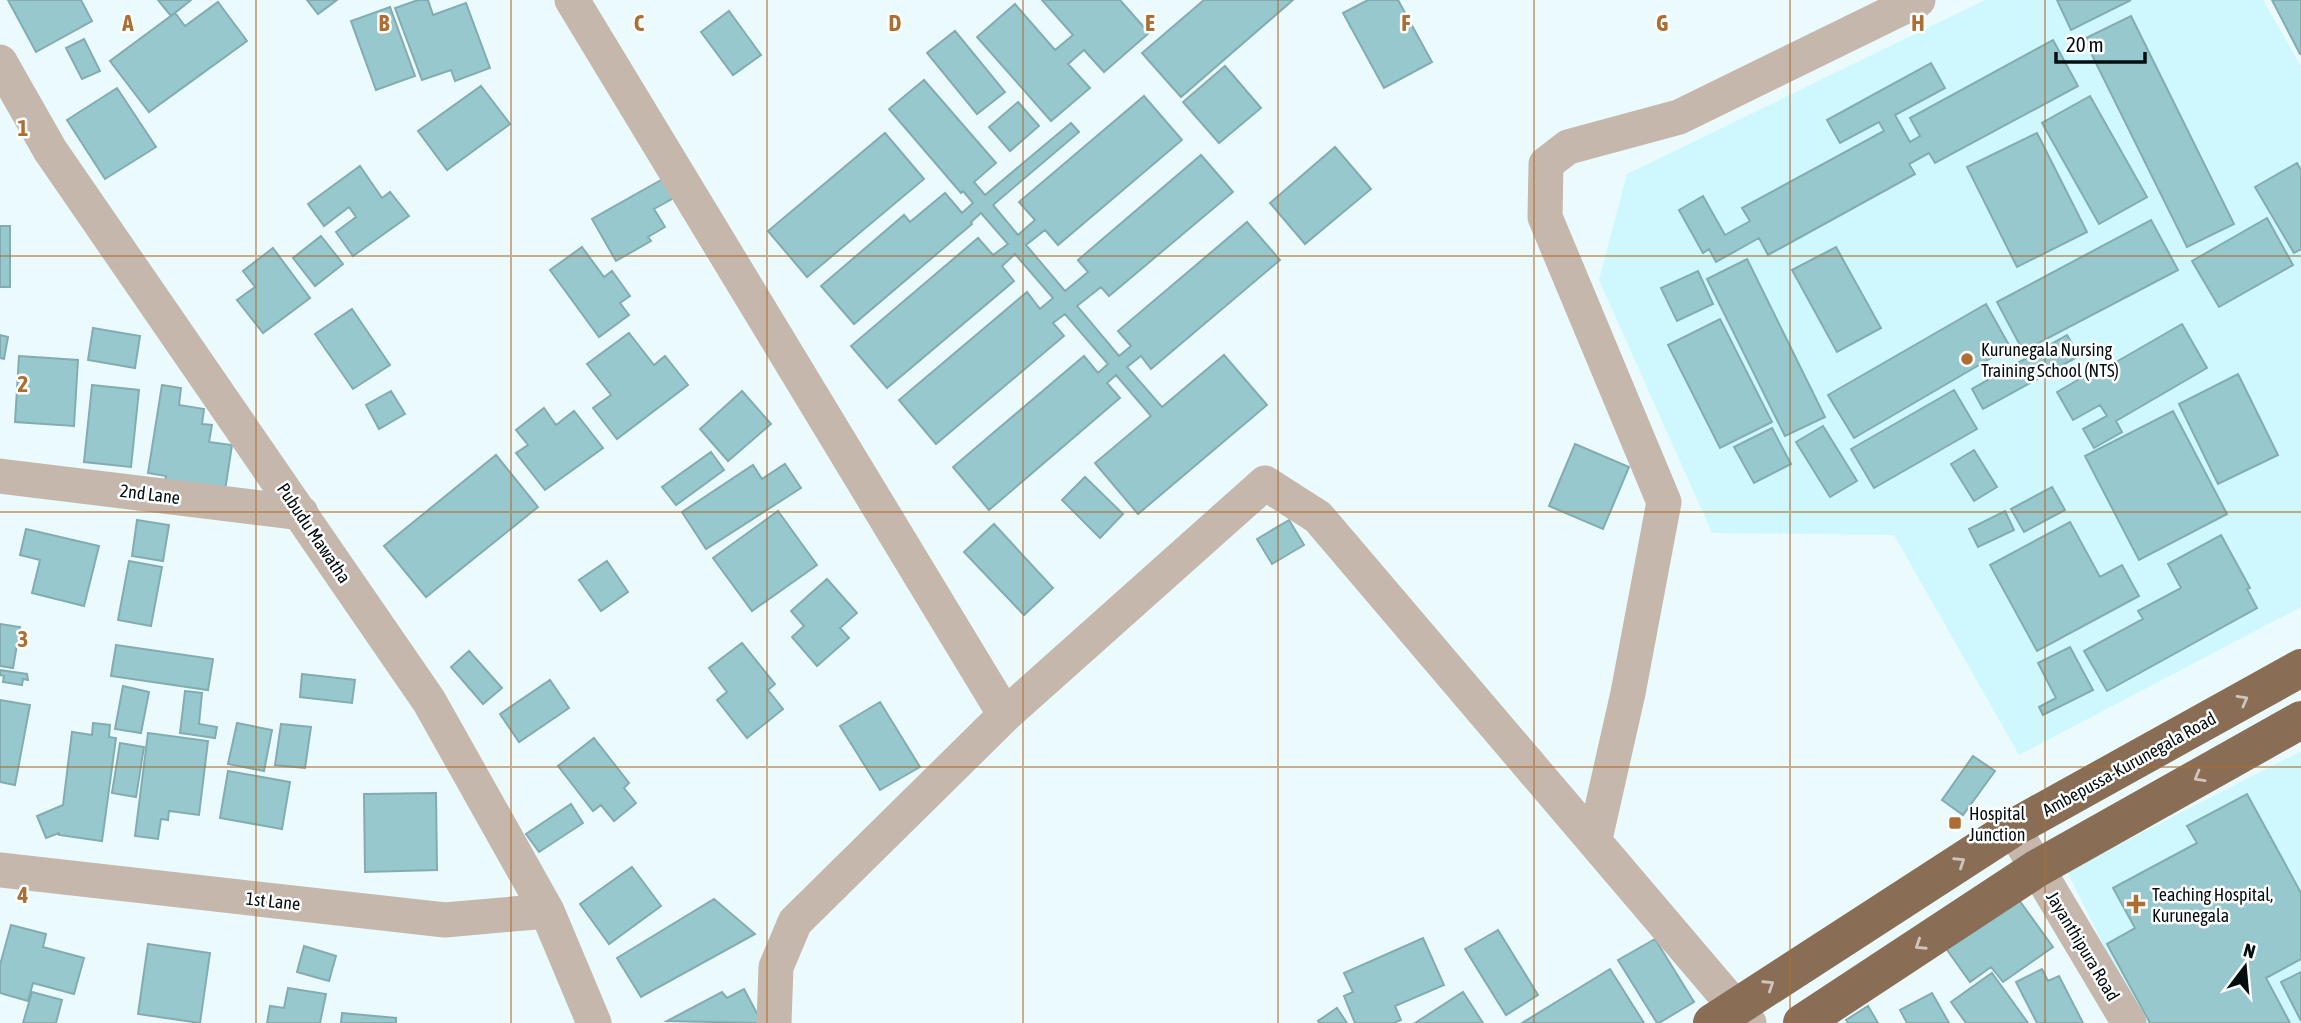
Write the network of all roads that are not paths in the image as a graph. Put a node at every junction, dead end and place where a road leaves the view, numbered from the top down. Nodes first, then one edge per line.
1 (572, 0) edge
2 (1917, 0) edge
3 (0, 62) edge
4 (0, 476) edge
5 (301, 513) junction
6 (2301, 668) edge
7 (1005, 715) junction
8 (2301, 720) edge
9 (2013, 828) junction
10 (1595, 839) junction
11 (0, 870) edge
12 (2036, 870) junction
13 (547, 911) junction
14 (1732, 1018) edge
15 (594, 1023) edge
16 (774, 1023) edge
17 (1802, 1023) edge
18 (2129, 1023) edge

1 - 7 street
2 - 10 street
3 - 5 street, Pubudu Mawatha
4 - 5 street, 2nd Lane
5 - 13 street, Pubudu Mawatha
9 -> 6 highway, Ambepussa-Kurunegala Road
7 - 10 street
7 - 16 street
8 -> 12 highway
9 - 12 street, Jayanthipura Road
14 -> 9 highway, Ambepussa-Kurunegala Road
10 - 14 street
11 - 13 street, 1st Lane
12 -> 17 highway
12 - 18 street, Jayanthipura Road
13 - 15 street, Pubudu Mawatha

